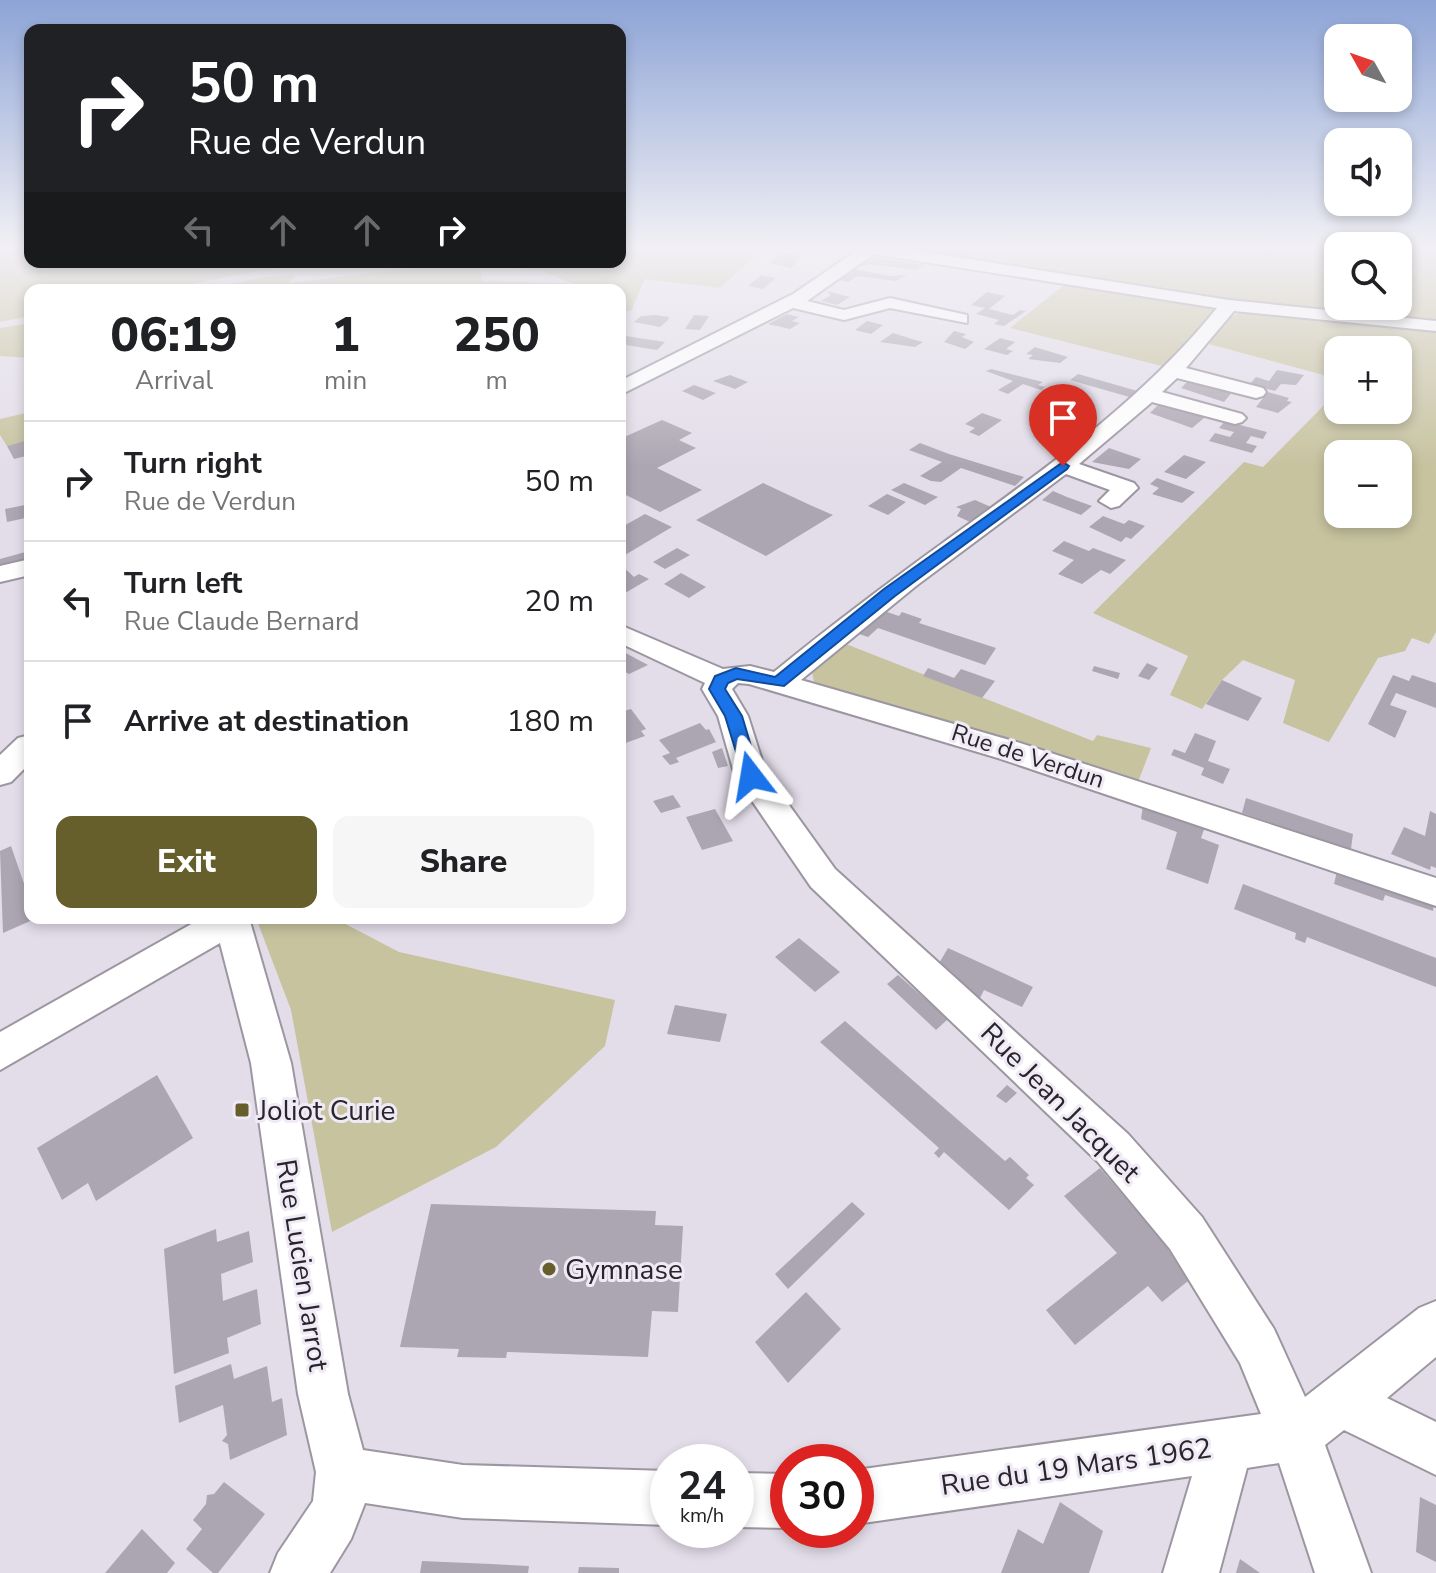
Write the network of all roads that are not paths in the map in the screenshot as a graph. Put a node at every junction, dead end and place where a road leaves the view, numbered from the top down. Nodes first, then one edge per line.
1 (755, 320) edge
2 (1216, 320) edge
3 (1381, 320) edge
4 (1436, 326) edge
5 (1173, 371) junction
6 (626, 386) edge
7 (1256, 392) dead end
8 (1150, 395) junction
9 (1235, 418) dead end
10 (1063, 466) junction
11 (1111, 501) dead end
12 (24, 568) edge
13 (0, 574) edge
14 (626, 636) edge
15 (721, 679) junction
16 (779, 683) junction
17 (20, 748) edge
18 (0, 774) edge
19 (1436, 892) edge
20 (221, 924) edge
21 (233, 924) edge
22 (0, 1052) edge
23 (1436, 1325) edge
24 (1341, 1402) junction
25 (1296, 1435) junction
26 (1227, 1444) junction
27 (1436, 1449) edge
28 (342, 1472) junction
29 (874, 1494) edge
30 (650, 1498) edge
31 (298, 1573) edge
32 (1191, 1573) edge
33 (1343, 1573) edge

1 - 6 street
2 - 5 street
3 - 4 street
5 - 7 street
5 - 8 street
8 - 9 street
8 - 10 street
10 - 11 street
10 - 16 street
12 - 13 street
14 - 15 street, Rue de Verdun
15 - 16 street, Rue de Verdun
15 - 25 street, Rue Jean Jacquet
16 - 19 street, Rue de Verdun
17 - 18 street
20 - 22 street
21 - 28 street, Rue Lucien Jarrot
23 - 24 street
24 - 25 street
24 - 27 street
25 - 26 street, Rue du 19 Mars 1962
25 - 33 street, Rue Jean Jacquet
26 - 29 street, Rue du 19 Mars 1962
26 - 32 street
28 - 30 street
28 - 31 street

